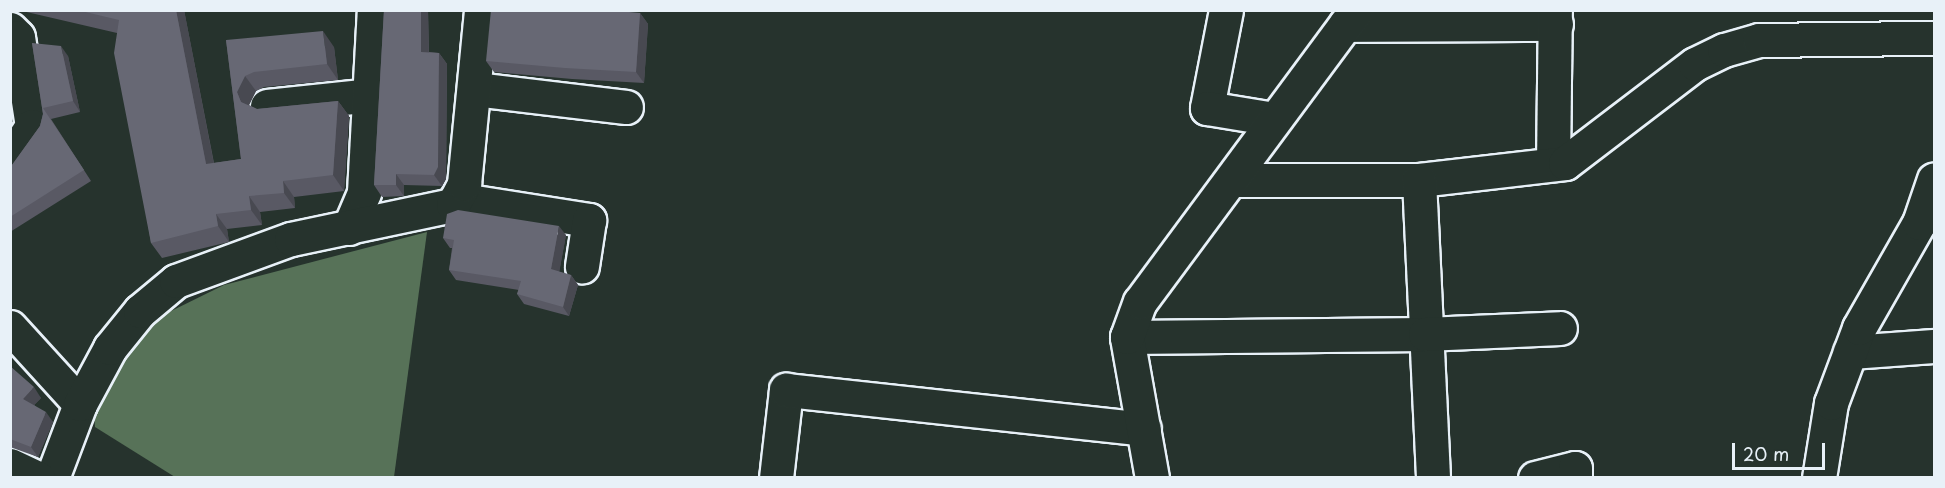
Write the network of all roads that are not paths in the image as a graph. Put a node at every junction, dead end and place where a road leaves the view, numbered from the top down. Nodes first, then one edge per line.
1 (374, 10) edge
2 (481, 10) edge
3 (1226, 10) edge
4 (1931, 10) edge
5 (1556, 17) edge
6 (1350, 18) edge
7 (1935, 25) edge
8 (10, 29) edge
9 (1935, 38) edge
10 (475, 89) junction
11 (371, 95) junction
12 (267, 106) edge
13 (626, 107) dead end
14 (1274, 119) junction
15 (10, 159) edge
16 (1553, 164) junction
17 (1935, 179) edge
18 (1232, 180) junction
19 (1419, 180) junction
20 (456, 199) junction
21 (349, 228) junction
22 (582, 267) dead end
23 (10, 327) edge
24 (1560, 328) dead end
25 (1425, 334) junction
26 (1127, 337) junction
27 (1935, 346) edge
28 (1850, 352) junction
29 (80, 404) junction
30 (1144, 429) junction
31 (10, 465) edge
32 (38, 477) edge
33 (52, 477) edge
34 (776, 477) edge
35 (1152, 477) edge
36 (1432, 477) edge
37 (1535, 477) edge
38 (1575, 477) edge
39 (1819, 477) edge

1 - 11 street
2 - 10 street
3 - 14 street
4 - 7 street
5 - 6 street
5 - 16 street
6 - 14 street
8 - 15 street
9 - 16 street
10 - 13 street
10 - 20 street
11 - 12 street
11 - 21 street
14 - 18 street
16 - 19 street
17 - 28 street
18 - 19 street
18 - 26 street
19 - 25 street
20 - 21 street
20 - 22 street
21 - 29 street
23 - 29 street
24 - 25 street
25 - 26 street
25 - 36 street
26 - 30 street
27 - 28 street
28 - 39 street
29 - 33 street
30 - 34 street
30 - 35 street
31 - 32 street
37 - 38 street

